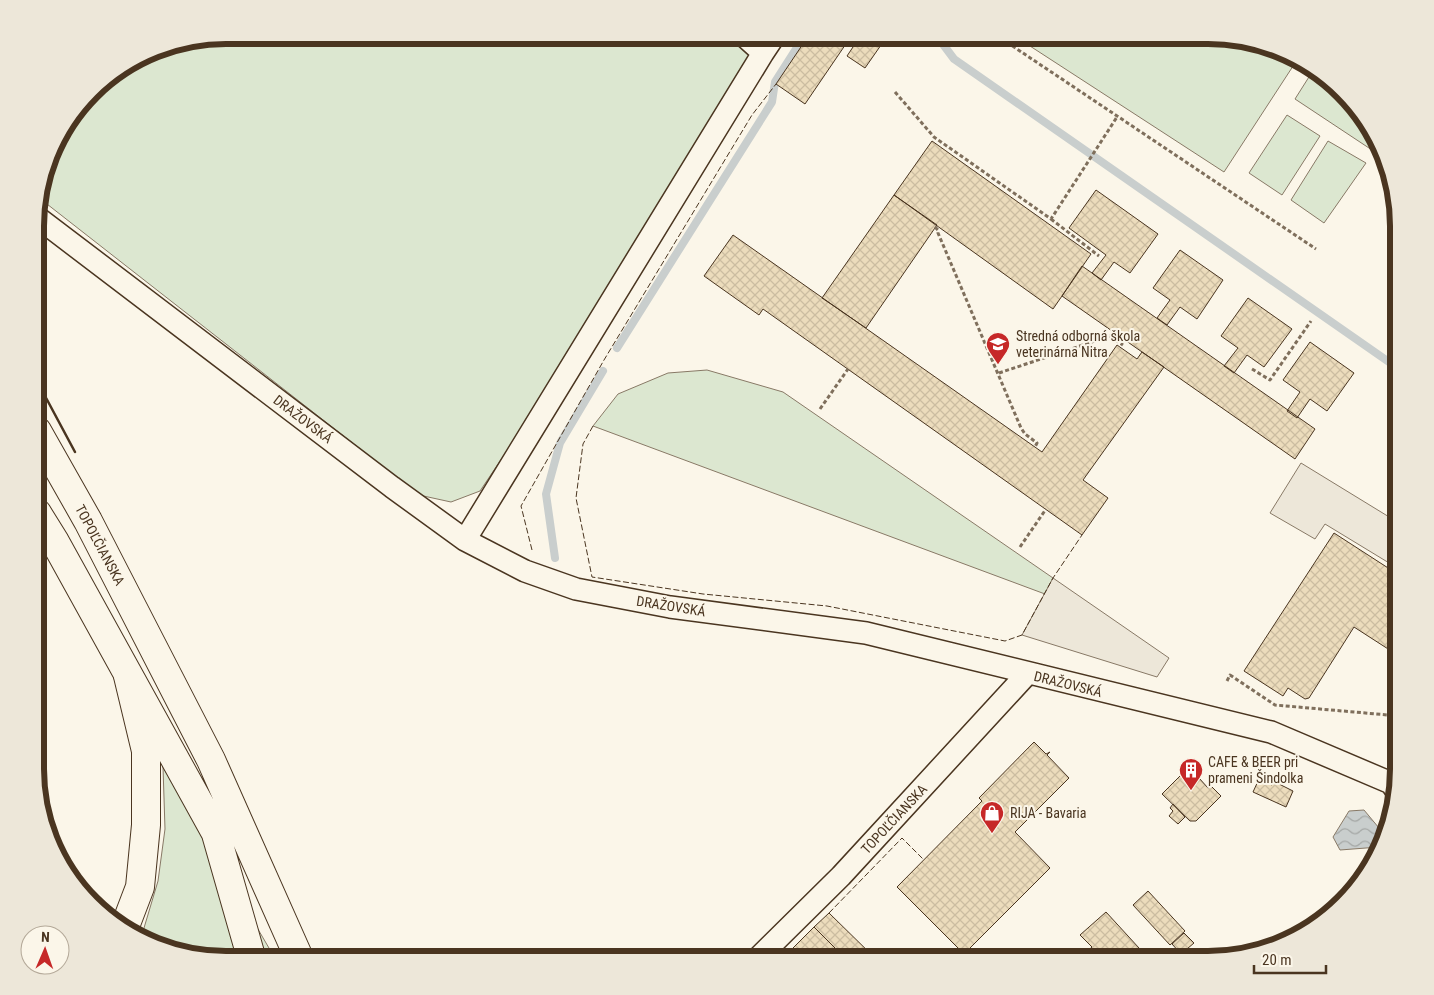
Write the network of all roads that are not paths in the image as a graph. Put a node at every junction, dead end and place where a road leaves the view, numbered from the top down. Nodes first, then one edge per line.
1 (769, 44) edge
2 (44, 222) edge
3 (44, 443) edge
4 (44, 524) edge
5 (465, 540) junction
6 (160, 661) junction
7 (1027, 674) junction
8 (128, 676) junction
9 (1390, 779) edge
10 (218, 837) junction
11 (126, 922) edge
12 (250, 951) edge
13 (296, 951) edge
14 (765, 951) edge

1 - 5 street
2 - 5 street, DRAŽOVSKÁ
3 - 6 main road, TOPOĽČIANSKA
4 - 8 main road
5 - 7 street, DRAŽOVSKÁ
6 - 10 main road
6 - 13 main road
7 - 9 street, DRAŽOVSKÁ
7 - 14 street, TOPOĽČIANSKA
8 - 10 main road
8 - 11 main road
10 - 12 main road

